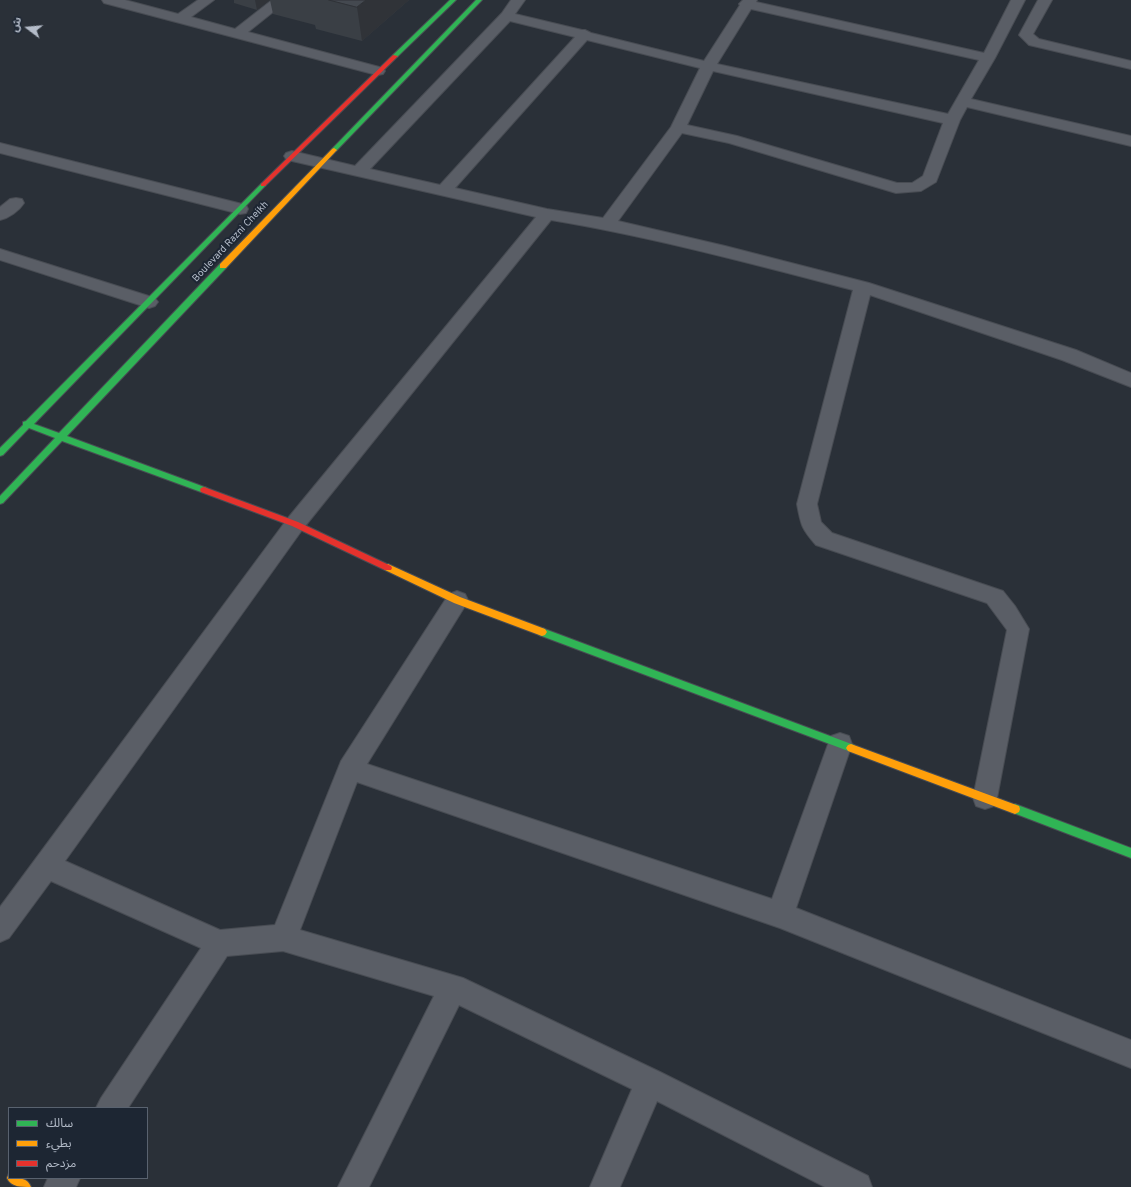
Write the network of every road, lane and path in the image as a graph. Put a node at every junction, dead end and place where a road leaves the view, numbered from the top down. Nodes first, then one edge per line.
1 (207, 0) edge
2 (281, 0) edge
3 (453, 0) edge
4 (479, 0) edge
5 (518, 0) edge
6 (1018, 0) edge
7 (1045, 0) edge
8 (116, 1) edge
9 (748, 2) edge
10 (507, 16) junction
11 (180, 19) junction
12 (237, 34) junction
13 (585, 34) junction
14 (988, 58) junction
15 (1131, 65) edge
16 (708, 66) junction
17 (378, 72) junction
18 (963, 102) junction
19 (952, 120) junction
20 (678, 128) junction
21 (1131, 141) edge
22 (0, 148) edge
23 (292, 156) junction
24 (321, 163) junction
25 (359, 171) junction
26 (444, 190) junction
27 (16, 203) dead end
28 (240, 209) junction
29 (547, 214) junction
30 (0, 215) edge
31 (607, 224) junction
32 (0, 254) edge
33 (863, 288) junction
34 (149, 302) junction
35 (1131, 380) edge
36 (26, 424) junction
37 (61, 437) junction
38 (3, 445) edge
39 (0, 501) edge
40 (295, 524) junction
41 (457, 600) junction
42 (840, 744) junction
43 (350, 769) junction
44 (985, 798) junction
45 (1131, 853) edge
46 (46, 866) junction
47 (780, 915) junction
48 (0, 929) edge
49 (283, 938) junction
50 (220, 943) junction
51 (453, 988) junction
52 (1131, 1054) edge
53 (650, 1082) junction
54 (112, 1107) edge
55 (14, 1179) edge
56 (25, 1187) edge
57 (353, 1187) edge
58 (605, 1187) edge
59 (857, 1187) edge

1 - 11 street
2 - 12 street
3 - 17 main road, Boulevard Razni Cheikh
4 - 24 main road, Boulevard Razni Cheikh
5 - 10 street
6 - 14 street
7 - 15 street
8 - 11 street
9 - 14 street
9 - 16 street
10 - 13 street
10 - 25 street
11 - 12 street
12 - 17 street
13 - 16 street
13 - 26 street
14 - 18 street
16 - 19 street
16 - 20 street
17 - 23 main road, Boulevard Razni Cheikh
18 - 19 street
18 - 21 street
19 - 20 street
20 - 31 street
22 - 28 street
23 - 24 street
23 - 28 main road, Boulevard Razni Cheikh
24 - 25 street
24 - 37 main road, Boulevard Razni Cheikh
25 - 26 street
26 - 29 street
27 - 30 street
28 - 34 main road, Boulevard Razni Cheikh
29 - 31 street
29 - 40 street
31 - 33 street
32 - 34 street
33 - 35 street
33 - 44 street
34 - 36 main road, Boulevard Razni Cheikh
36 - 37 main road
36 - 38 main road, Boulevard Razni Cheikh
37 - 39 main road, Boulevard Razni Cheikh
37 - 40 main road
40 - 41 main road
40 - 46 street
41 - 42 main road
41 - 43 street
42 - 44 main road
42 - 47 street
43 - 47 street
43 - 49 street
44 - 45 main road
46 - 48 street
46 - 50 street
47 - 52 street
49 - 50 street
49 - 51 street
50 - 54 street
51 - 53 street
51 - 57 street
53 - 58 street
53 - 59 street
55 - 56 main road

